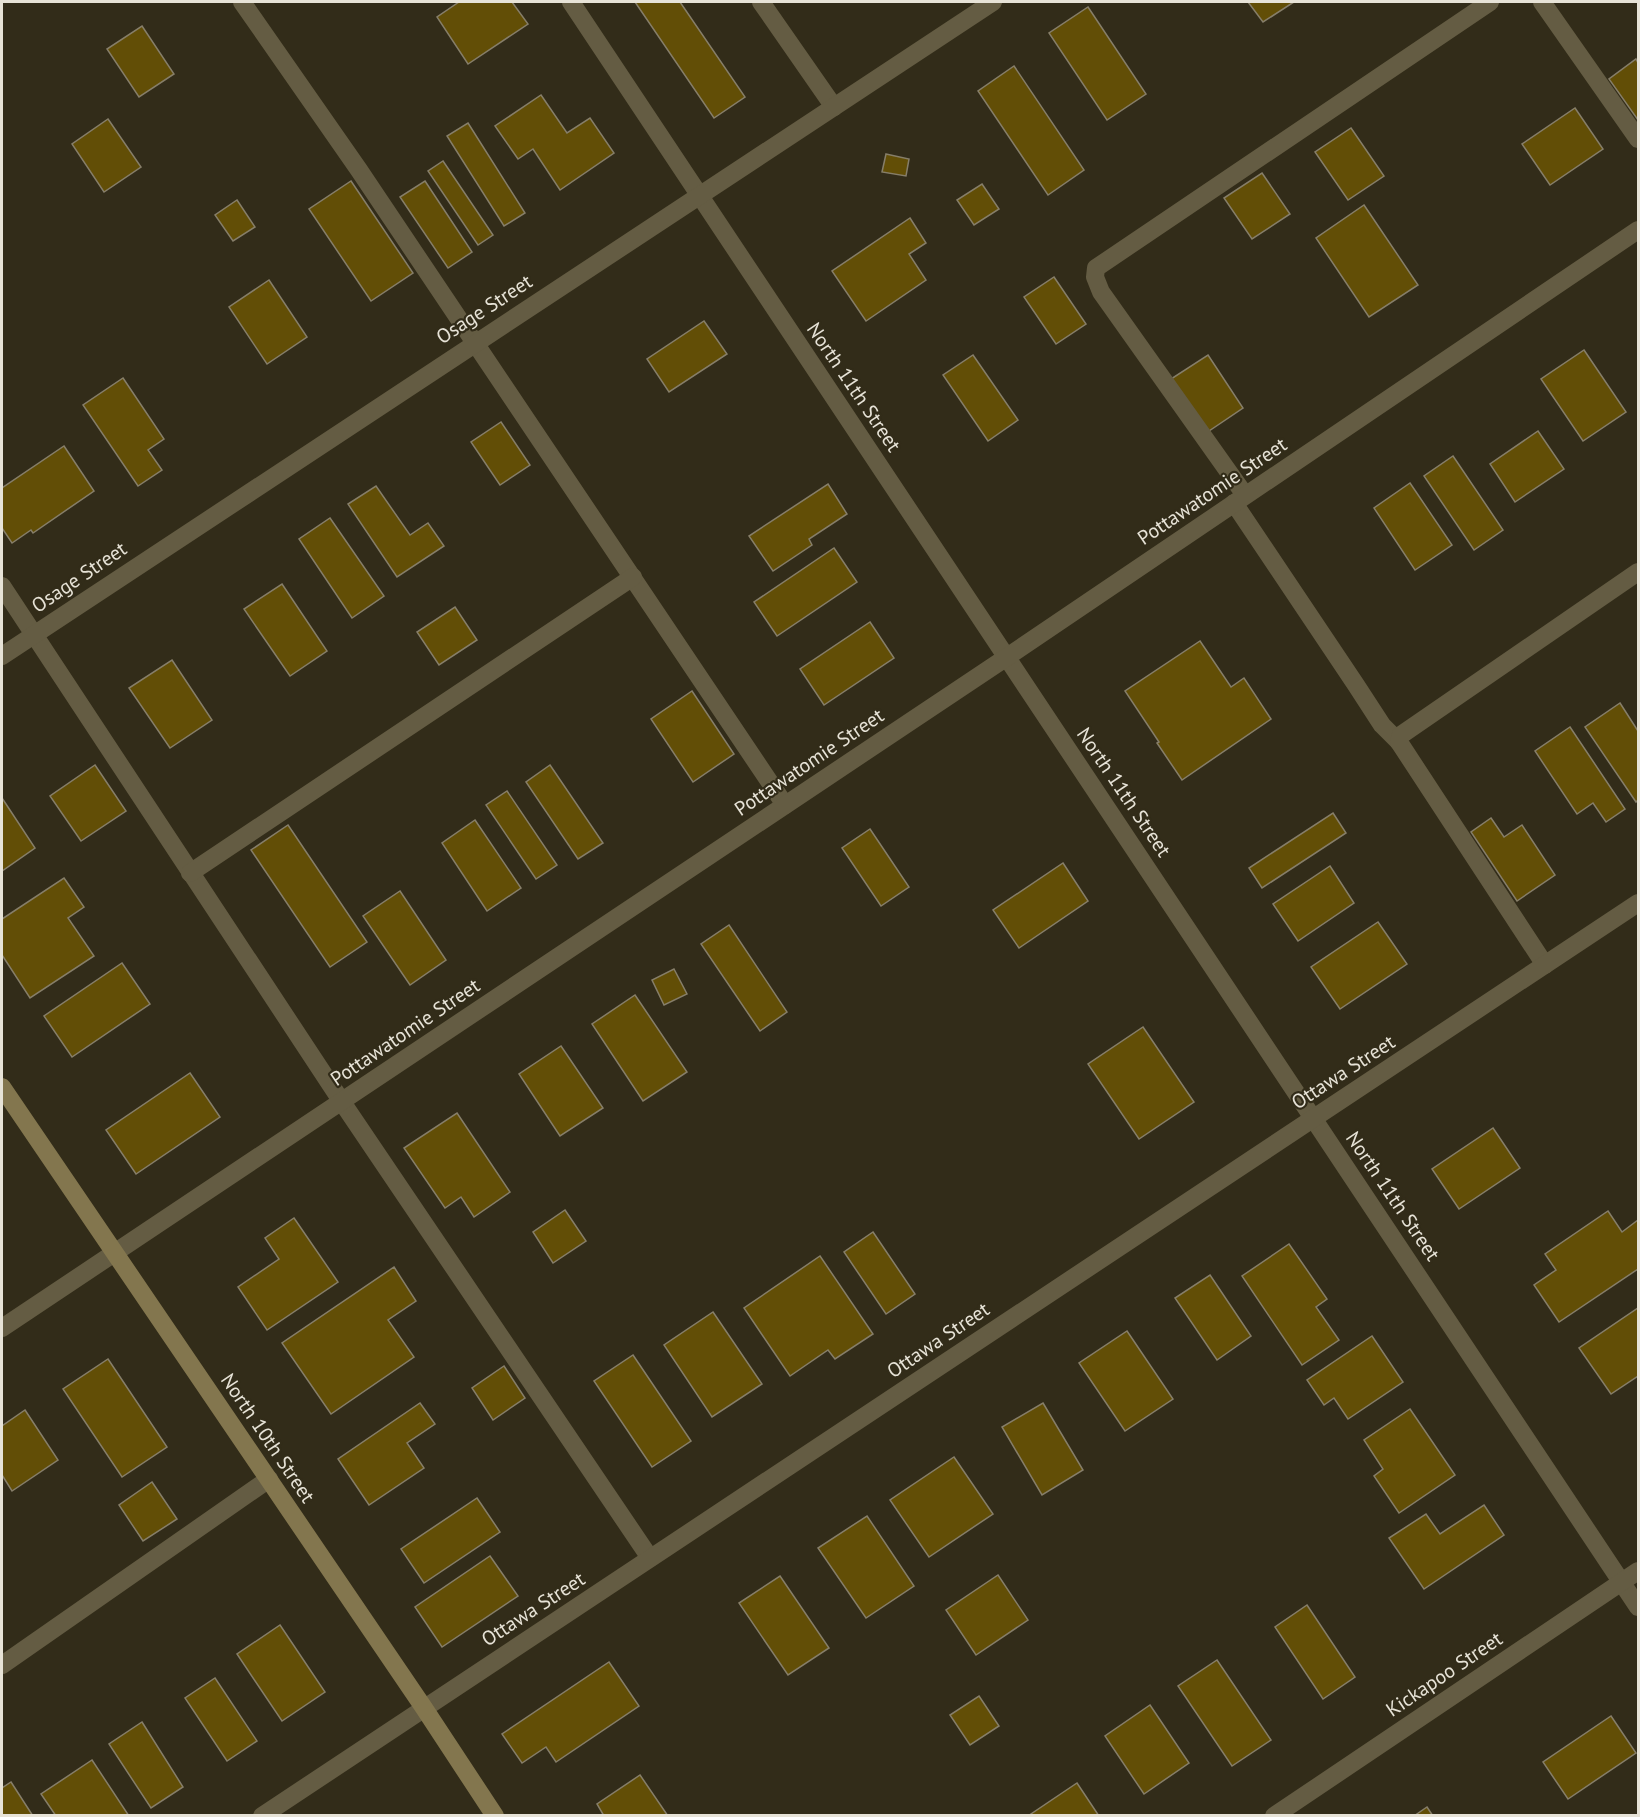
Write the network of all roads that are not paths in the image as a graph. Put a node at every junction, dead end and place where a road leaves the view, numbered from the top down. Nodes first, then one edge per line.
1 (242, 2) edge
2 (571, 2) edge
3 (761, 2) edge
4 (993, 2) edge
5 (1490, 2) edge
6 (1542, 2) edge
7 (834, 107) junction
8 (1638, 139) edge
9 (699, 194) junction
10 (1638, 230) edge
11 (475, 342) junction
12 (1239, 499) junction
13 (1638, 572) edge
14 (633, 577) junction
15 (2, 586) edge
16 (34, 634) junction
17 (2, 656) edge
18 (1006, 657) junction
19 (1399, 742) junction
20 (785, 805) junction
21 (190, 873) junction
22 (1638, 903) edge
23 (1545, 965) junction
24 (2, 1087) edge
25 (342, 1102) junction
26 (1314, 1118) junction
27 (114, 1254) junction
28 (2, 1328) edge
29 (269, 1479) junction
30 (650, 1558) junction
31 (1638, 1571) edge
32 (1622, 1582) junction
33 (1638, 1607) edge
34 (2, 1665) edge
35 (424, 1707) junction
36 (262, 1815) edge
37 (495, 1815) edge
38 (1274, 1815) edge

1 - 11 street
2 - 9 street, North 11th Street
3 - 7 street
4 - 7 street, Osage Street
5 - 12 street
6 - 8 street
7 - 9 street, Osage Street
9 - 11 street, Osage Street
9 - 18 street, North 11th Street
10 - 12 street, Pottawatomie Street
11 - 14 street
11 - 16 street, Osage Street
12 - 18 street, Pottawatomie Street
12 - 19 street
13 - 19 street
14 - 20 street
14 - 21 street
15 - 16 street
16 - 17 street, Osage Street
16 - 21 street
18 - 20 street, Pottawatomie Street
18 - 26 street, North 11th Street
19 - 23 street
20 - 25 street, Pottawatomie Street
21 - 25 street
22 - 23 street, Ottawa Street
23 - 26 street, Ottawa Street
24 - 27 street, North 10th Street
25 - 27 street, Pottawatomie Street
25 - 30 street
26 - 30 street, Ottawa Street
26 - 32 street, North 11th Street
27 - 28 street, Pottawatomie Street
27 - 29 street, North 10th Street
29 - 34 street
29 - 35 street, North 10th Street
30 - 35 street, Ottawa Street
31 - 32 street, Kickapoo Street
32 - 33 street, North 11th Street
32 - 38 street, Kickapoo Street
35 - 36 street, Ottawa Street
35 - 37 street, North 10th Street

